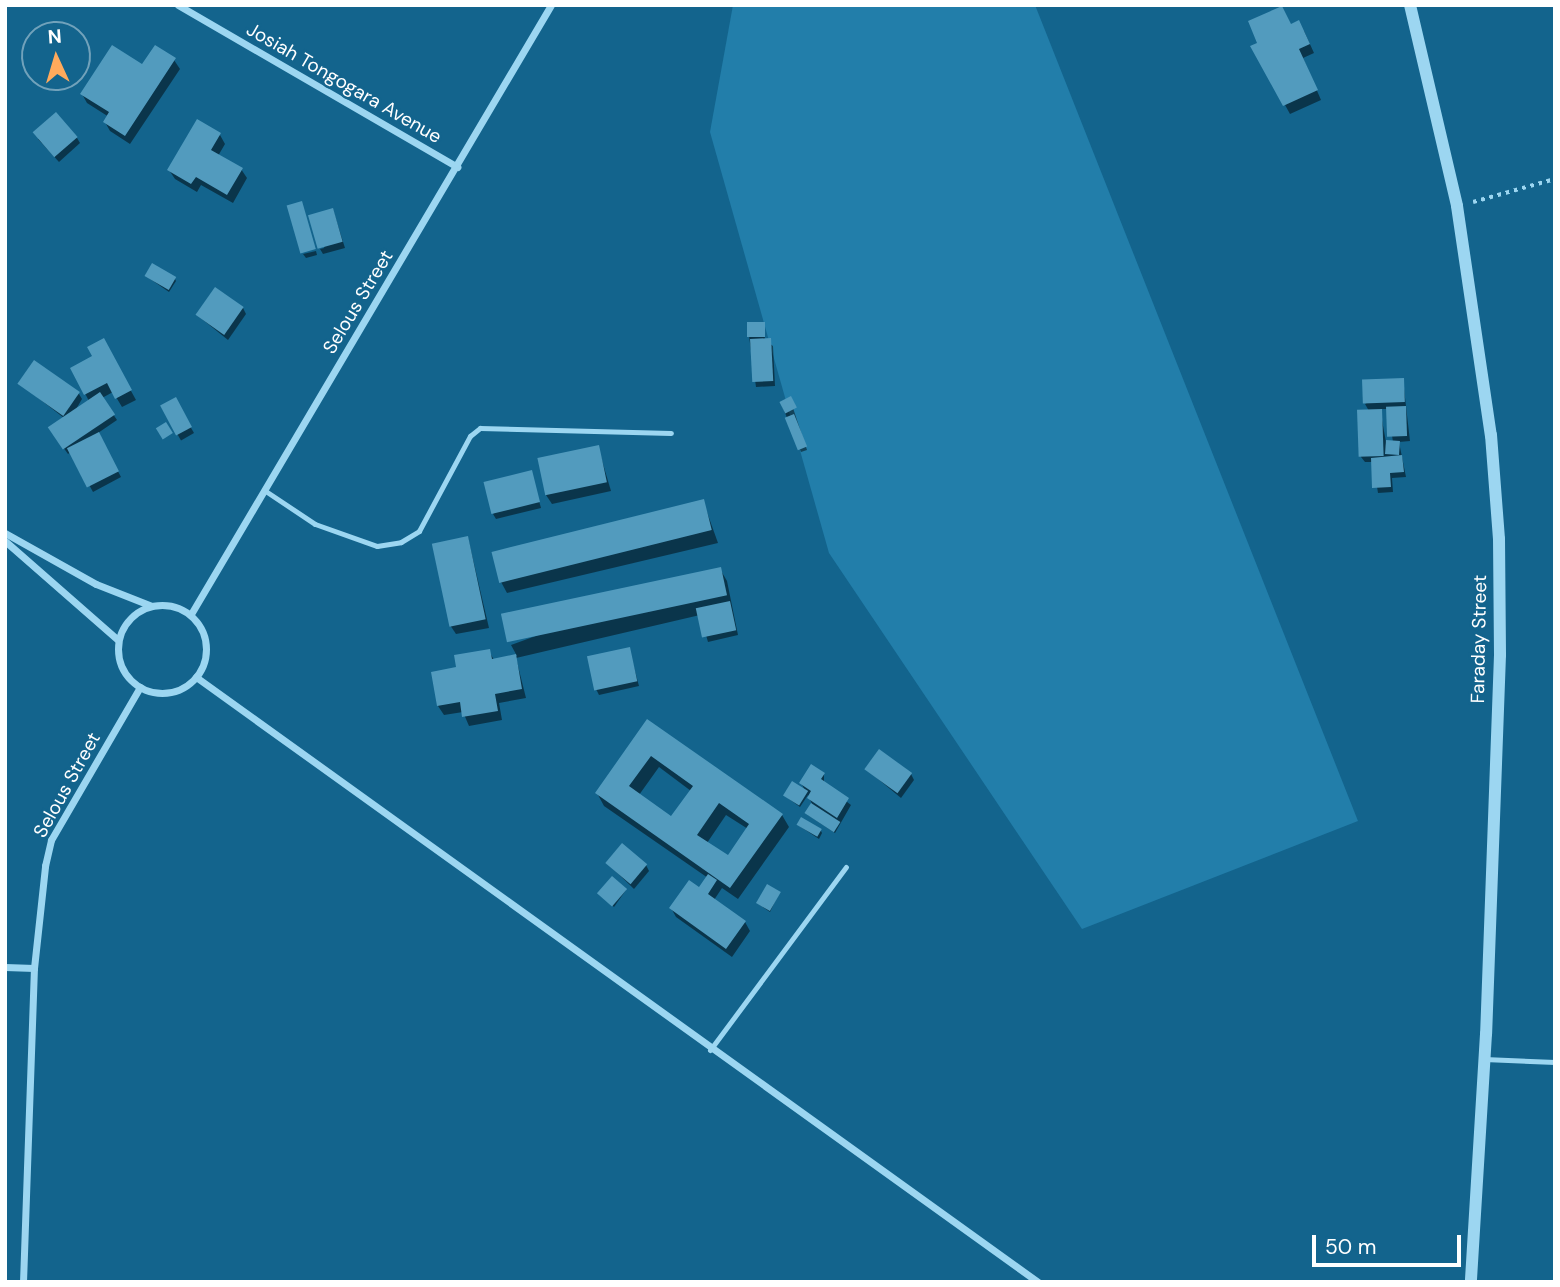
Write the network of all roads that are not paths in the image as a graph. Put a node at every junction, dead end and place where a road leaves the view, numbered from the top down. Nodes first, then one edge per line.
1 (178, 5) edge
2 (551, 5) edge
3 (1410, 5) edge
4 (457, 167) junction
5 (671, 433) dead end
6 (264, 490) junction
7 (5, 533) edge
8 (5, 541) edge
9 (152, 606) junction
10 (191, 614) junction
11 (118, 640) junction
12 (196, 677) junction
13 (140, 687) junction
14 (846, 867) dead end
15 (5, 967) edge
16 (34, 968) junction
17 (710, 1050) junction
18 (1484, 1059) junction
19 (1555, 1062) edge
20 (23, 1282) edge
21 (1038, 1282) edge
22 (1471, 1282) edge

1 - 4 street, Josiah Tongogara Avenue
2 - 4 street, Selous Street
3 - 18 street, Faraday Street
4 - 6 street, Selous Street
5 - 6 lane
6 - 10 street, Selous Street
7 - 9 street
8 - 11 street
9 - 10 street
9 - 11 street
10 - 12 street
11 - 13 street
12 - 13 street
12 - 17 street
13 - 16 street, Selous Street
14 - 17 lane
15 - 16 street
16 - 20 street, Selous Street
17 - 21 street
18 - 19 lane
18 - 22 street, Faraday Street

